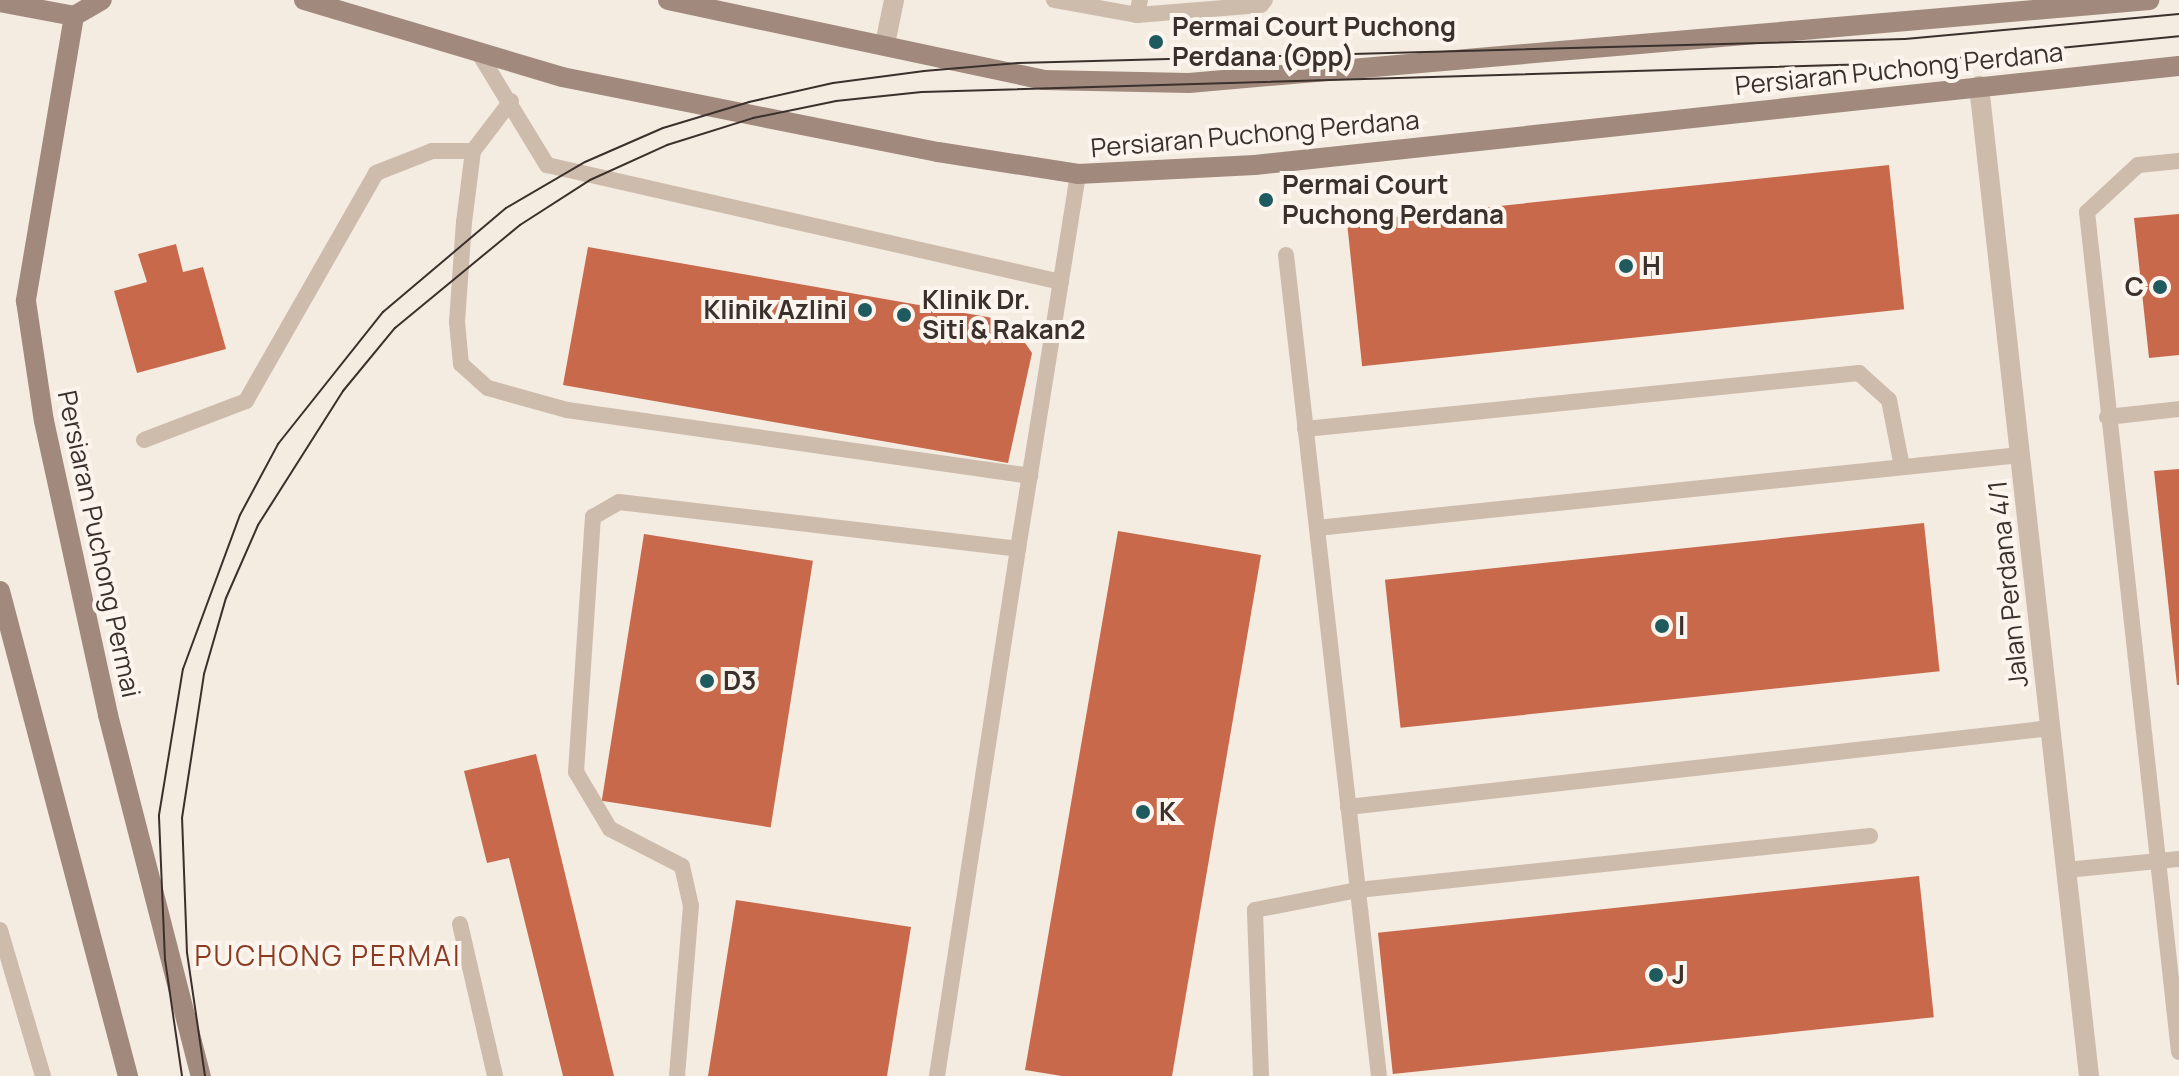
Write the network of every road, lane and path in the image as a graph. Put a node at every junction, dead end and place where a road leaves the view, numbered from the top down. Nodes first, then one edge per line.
1 (102, 0) edge
2 (304, 0) edge
3 (668, 0) edge
4 (894, 0) edge
5 (1054, 0) edge
6 (1265, 0) edge
7 (2149, 0) edge
8 (0, 2) edge
9 (1138, 8) edge
10 (74, 16) junction
11 (885, 44) junction
12 (480, 55) junction
13 (2179, 66) edge
14 (1979, 86) junction
15 (511, 101) junction
16 (473, 151) junction
17 (2179, 161) edge
18 (1078, 174) junction
19 (1286, 255) dead end
20 (1061, 282) junction
21 (2179, 409) edge
22 (2107, 417) junction
23 (1305, 429) junction
24 (144, 440) dead end
25 (2020, 455) junction
26 (1902, 467) junction
27 (1030, 476) junction
28 (1317, 528) junction
29 (1018, 549) junction
30 (0, 591) edge
31 (2051, 728) junction
32 (1348, 807) junction
33 (1870, 836) dead end
34 (2179, 859) edge
35 (2160, 861) junction
36 (2066, 870) junction
37 (1358, 890) junction
38 (460, 924) dead end
39 (0, 930) edge
40 (2179, 1052) edge
41 (43, 1076) edge
42 (128, 1076) edge
43 (201, 1076) edge
44 (495, 1076) edge
45 (677, 1076) edge
46 (937, 1076) edge
47 (1261, 1076) edge
48 (1379, 1076) edge
49 (2089, 1076) edge

1 - 10 main road
2 - 12 main road, Persiaran Puchong Perdana
3 - 11 main road, Persiaran Puchong Perdana
4 - 11 street
5 - 9 lane
6 - 9 lane
7 - 11 main road, Persiaran Puchong Perdana
8 - 10 main road
10 - 43 main road, Persiaran Puchong Permai
12 - 15 lane
12 - 18 main road, Persiaran Puchong Perdana
13 - 14 main road, Persiaran Puchong Perdana
14 - 18 main road, Persiaran Puchong Perdana
14 - 25 street, Jalan Perdana 4/1
15 - 16 lane
15 - 20 lane
16 - 24 lane
16 - 27 lane
17 - 22 lane
18 - 20 lane
19 - 23 lane
20 - 27 lane
21 - 22 lane
22 - 35 lane
23 - 26 lane
23 - 28 lane
25 - 26 lane
25 - 31 street, Jalan Perdana 4/1
26 - 28 lane
27 - 29 lane
28 - 32 lane
29 - 45 lane
29 - 46 lane
30 - 42 main road
31 - 32 lane
31 - 36 street, Jalan Perdana 4/1
32 - 37 lane
33 - 37 lane
34 - 35 lane
35 - 36 lane
35 - 40 lane
36 - 49 street, Jalan Perdana 4/1
37 - 47 lane
37 - 48 lane
38 - 44 lane
39 - 41 lane

